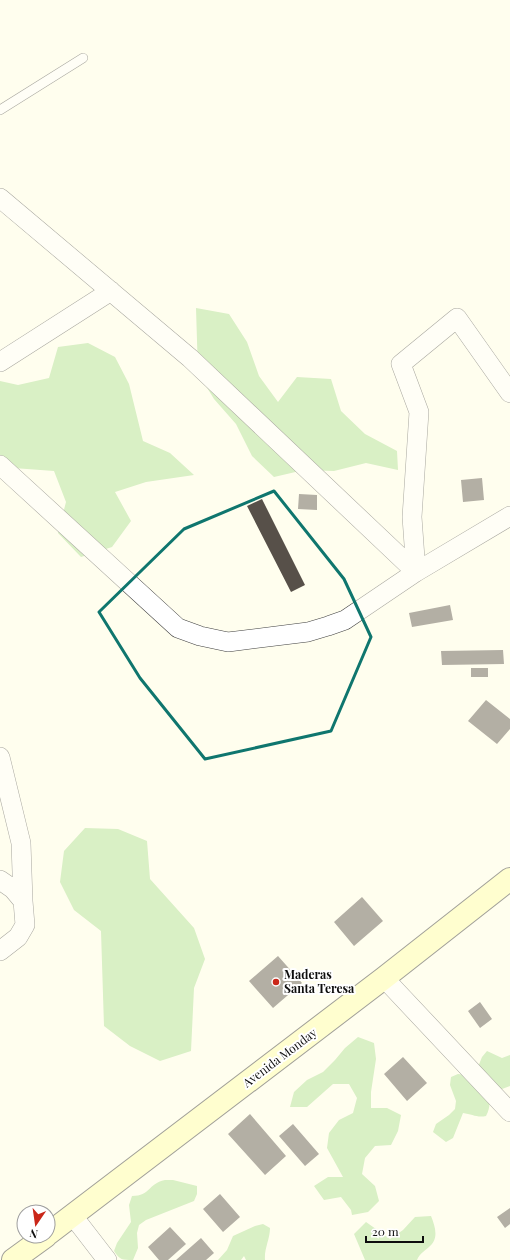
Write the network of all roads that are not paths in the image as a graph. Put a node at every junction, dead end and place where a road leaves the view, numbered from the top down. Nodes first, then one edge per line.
1 (83, 58) dead end
2 (0, 110) edge
3 (0, 198) edge
4 (111, 291) junction
5 (0, 362) edge
6 (510, 393) edge
7 (0, 465) edge
8 (510, 516) edge
9 (416, 572) junction
10 (0, 757) edge
11 (510, 879) edge
12 (0, 880) edge
13 (23, 901) junction
14 (0, 951) edge
15 (384, 978) junction
16 (510, 1112) edge
17 (74, 1216) junction
18 (56, 1229) edge
19 (35, 1244) edge
20 (13, 1260) edge
21 (107, 1260) edge

1 - 2 lane
3 - 4 street
4 - 5 street
4 - 9 street
6 - 9 street
7 - 9 street
8 - 9 street
10 - 13 street
11 - 15 main road, Avenida Monday
12 - 13 street
13 - 14 street
15 - 16 street
15 - 17 main road, Avenida Monday
17 - 18 main road, Avenida Monday
17 - 21 street
19 - 20 main road, Avenida Monday

